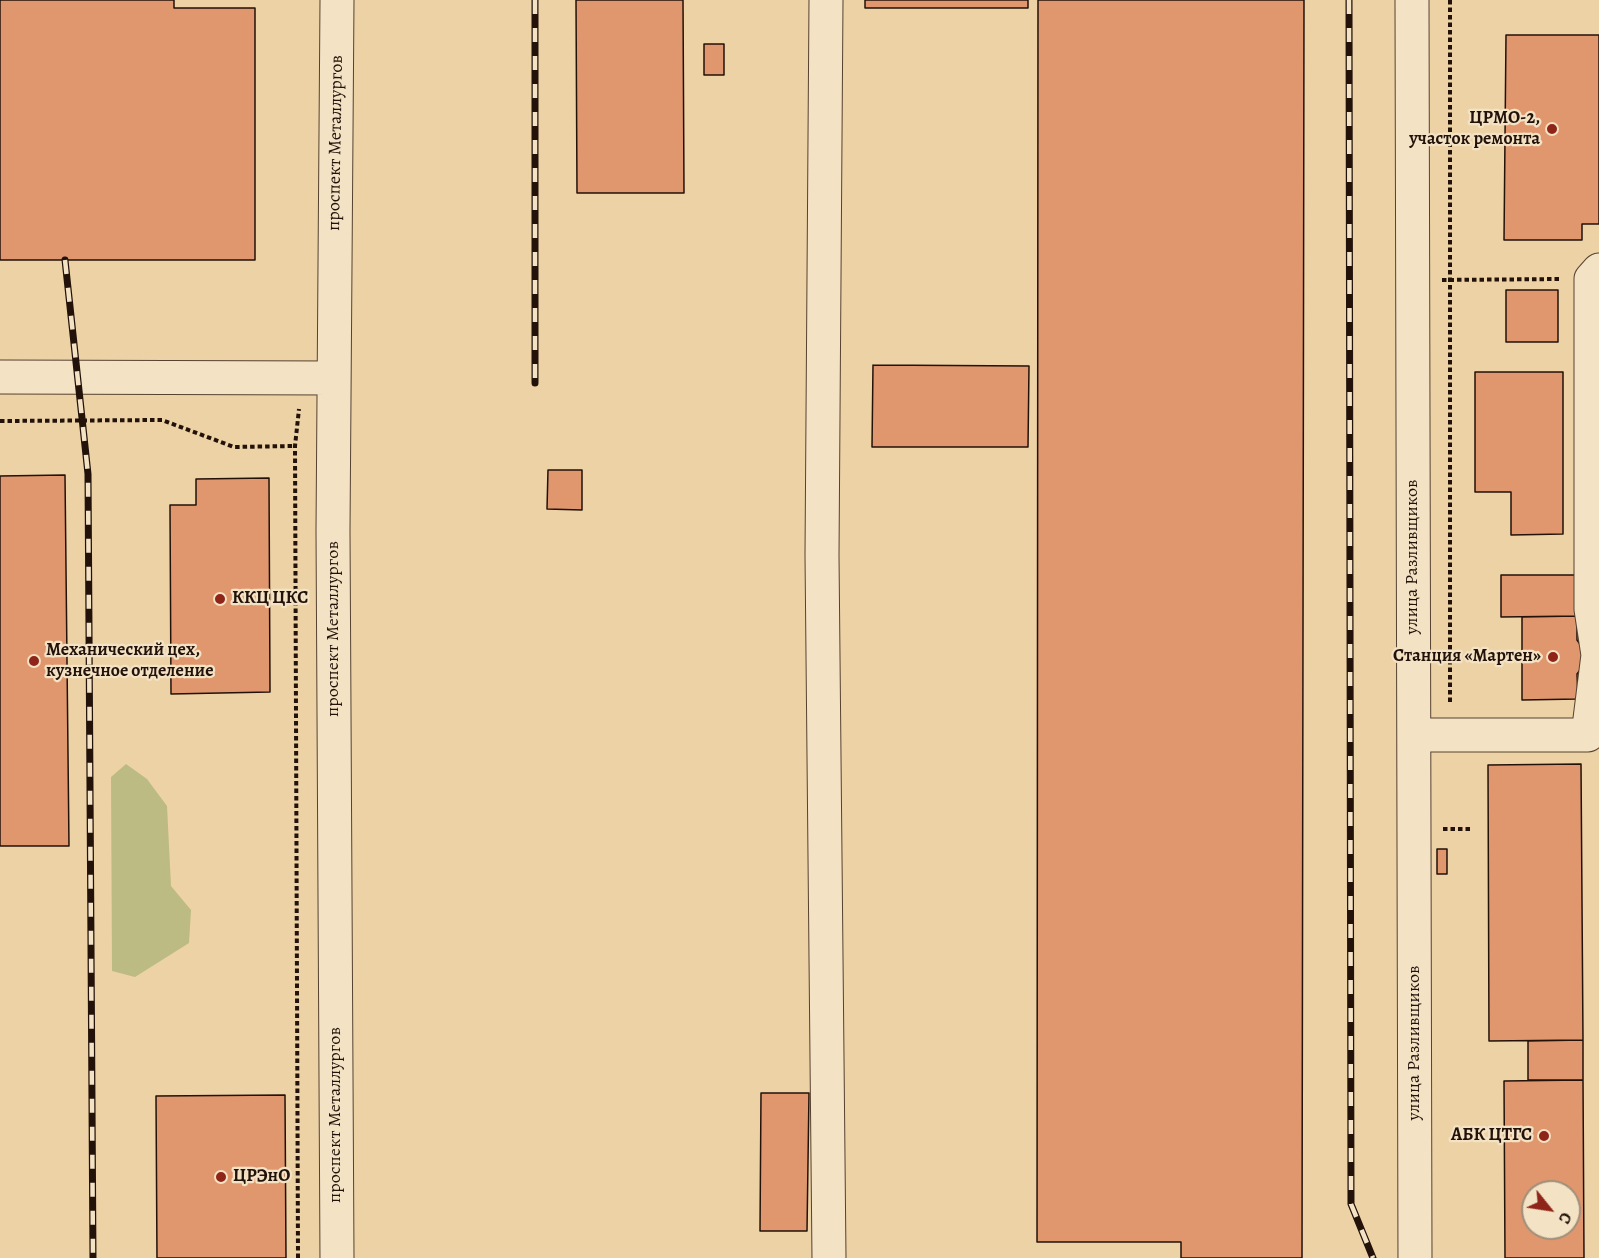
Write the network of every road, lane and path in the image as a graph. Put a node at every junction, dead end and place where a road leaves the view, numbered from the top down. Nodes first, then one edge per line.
1 (337, 0) edge
2 (826, 0) edge
3 (1412, 0) edge
4 (1450, 0) edge
5 (1595, 274) edge
6 (1450, 279) junction
7 (1412, 280) junction
8 (0, 377) edge
9 (318, 377) junction
10 (0, 421) edge
11 (295, 446) junction
12 (1414, 735) junction
13 (1450, 735) junction
14 (298, 1258) edge
15 (337, 1258) edge
16 (829, 1258) edge
17 (1415, 1258) edge

1 - 9 street, проспект Металлургов
2 - 16 street
3 - 7 street, улица Разливщиков
4 - 6 path
5 - 6 path
5 - 13 street
6 - 7 path
6 - 13 path
7 - 12 street, улица Разливщиков
8 - 9 street
9 - 11 path
9 - 15 street, проспект Металлургов
10 - 11 path
11 - 14 path
12 - 13 street
12 - 17 street, улица Разливщиков

